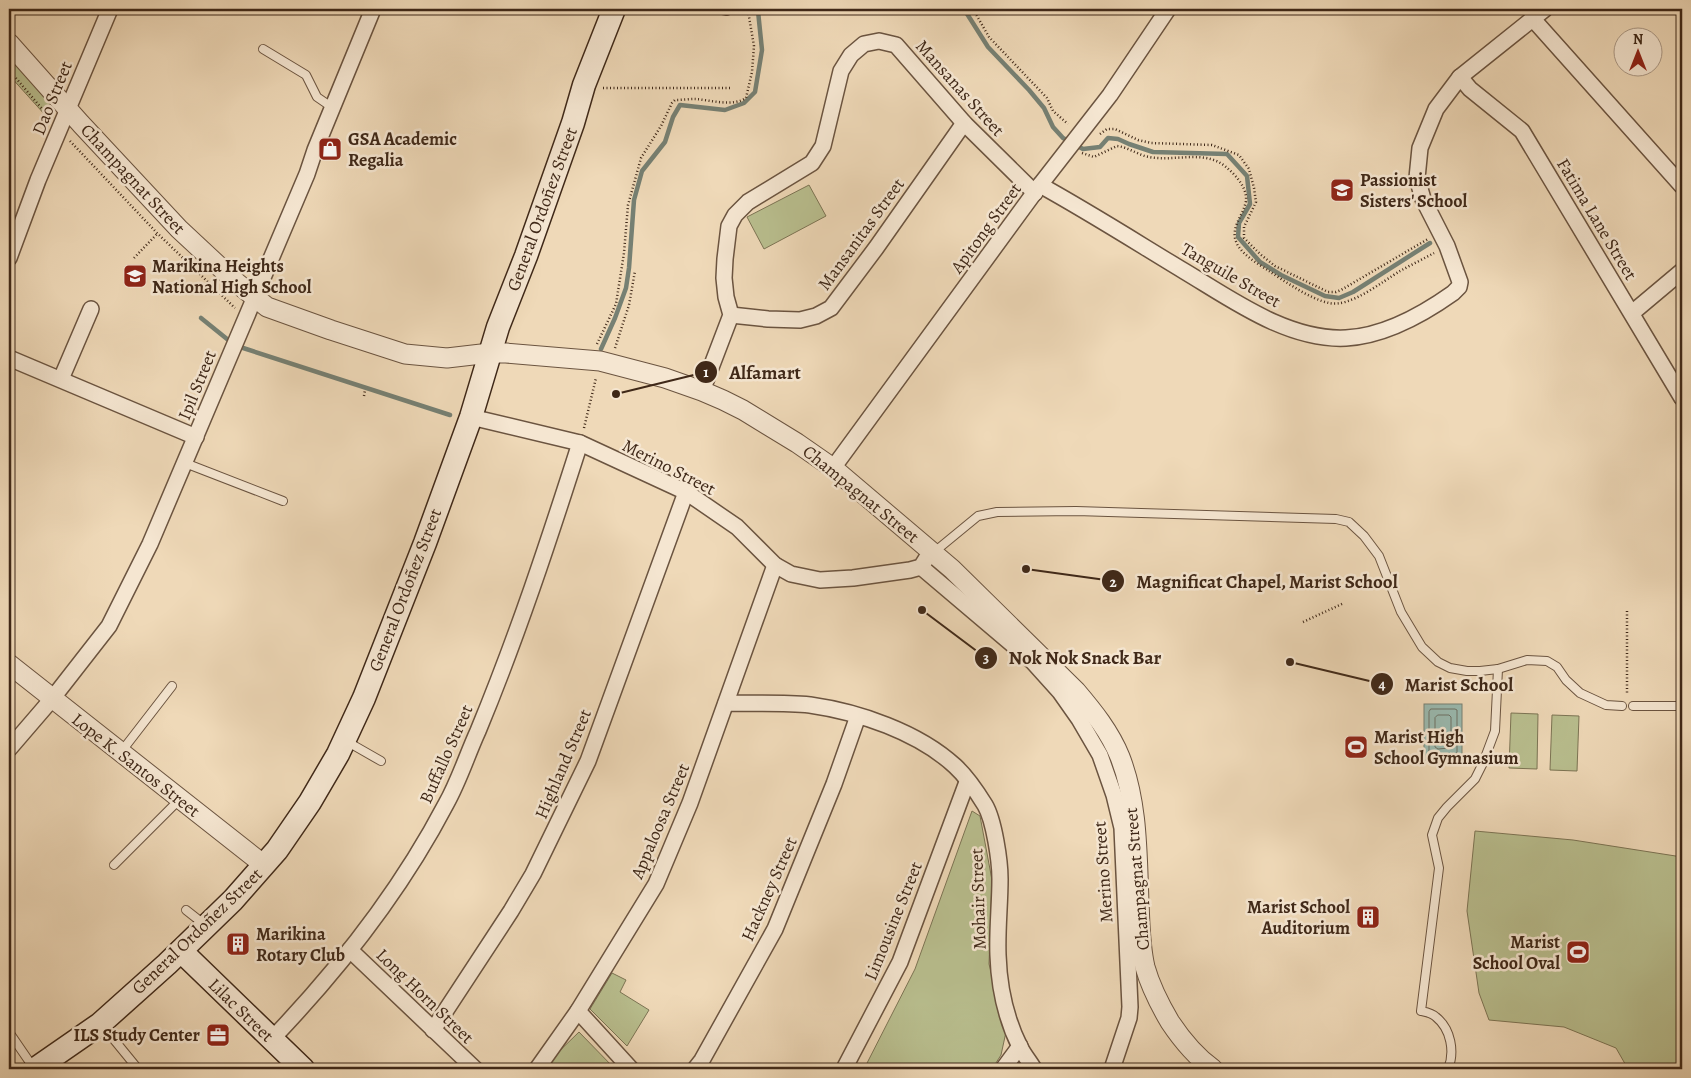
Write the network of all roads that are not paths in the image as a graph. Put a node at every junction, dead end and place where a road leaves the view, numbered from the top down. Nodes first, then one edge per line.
1 (110, 9) edge
2 (373, 9) edge
3 (614, 9) edge
4 (718, 9) edge
5 (1168, 9) edge
6 (1545, 9) edge
7 (727, 11) dead end
8 (1532, 18) junction
9 (9, 43) edge
10 (262, 49) dead end
11 (1460, 77) junction
12 (68, 108) junction
13 (332, 108) junction
14 (964, 123) junction
15 (1682, 186) edge
16 (1038, 189) junction
17 (9, 258) edge
18 (1682, 271) edge
19 (255, 299) junction
20 (91, 309) dead end
21 (1632, 313) junction
22 (731, 315) junction
23 (490, 353) junction
24 (9, 358) edge
25 (62, 379) junction
26 (702, 391) junction
27 (1682, 398) edge
28 (471, 417) junction
29 (196, 437) junction
30 (580, 443) junction
31 (185, 463) junction
32 (833, 468) junction
33 (686, 492) junction
34 (283, 501) dead end
35 (927, 560) junction
36 (775, 566) junction
37 (9, 664) edge
38 (1498, 669) junction
39 (172, 686) dead end
40 (52, 699) junction
41 (726, 703) junction
42 (1622, 706) dead end
43 (1633, 706) dead end
44 (1682, 706) edge
45 (858, 716) junction
46 (344, 740) junction
47 (9, 749) edge
48 (121, 752) junction
49 (381, 761) dead end
50 (968, 782) junction
51 (180, 799) junction
52 (264, 865) junction
53 (114, 866) dead end
54 (186, 910) dead end
55 (206, 926) junction
56 (181, 950) junction
57 (350, 950) junction
58 (578, 1011) junction
59 (100, 1024) junction
60 (433, 1030) junction
61 (9, 1032) edge
62 (272, 1039) junction
63 (1020, 1046) junction
64 (35, 1069) edge
65 (138, 1069) edge
66 (303, 1069) edge
67 (475, 1069) edge
68 (537, 1069) edge
69 (631, 1069) edge
70 (695, 1069) edge
71 (844, 1069) edge
72 (1003, 1069) edge
73 (1034, 1069) edge
74 (1112, 1069) edge
75 (1213, 1069) edge
76 (1448, 1069) edge

1 - 12 street, Dao Street
2 - 13 street, Ipil Street
3 - 23 main road, General Ordoñez Street
4 - 7 lane
5 - 16 street, Apitong Street
6 - 8 street, Tanguile Street
8 - 11 street, Tanguile Street
8 - 15 street
9 - 12 street, Champagnat Street
10 - 13 lane
11 - 16 street, Tanguile Street
11 - 21 street, Fatima Lane Street
12 - 17 street, Dao Street
12 - 19 street, Champagnat Street
13 - 19 street, Ipil Street
14 - 16 street, Mansanas Street
14 - 22 street, Mansanitas Street
14 - 22 street, Mansanas Street
16 - 32 street, Apitong Street
18 - 21 street
19 - 23 street, Champagnat Street
19 - 29 street, Ipil Street
20 - 25 street
21 - 27 street, Fatima Lane Street
22 - 26 street
23 - 26 street, Champagnat Street
23 - 28 main road, General Ordoñez Street
24 - 25 street
25 - 29 street
26 - 32 street, Champagnat Street
28 - 30 street, Merino Street
28 - 46 main road, General Ordoñez Street
29 - 31 street, Ipil Street
30 - 33 street, Merino Street
30 - 57 street, Buffallo Street
31 - 34 lane
31 - 40 street, Ipil Street
32 - 35 street, Champagnat Street
33 - 36 street, Merino Street
33 - 60 street, Highland Street
35 - 36 street, Merino Street
35 - 38 lane
35 - 74 street, Merino Street
35 - 75 street, Champagnat Street
36 - 41 street, Appaloosa Street
37 - 40 street, Lope K. Santos Street
38 - 42 lane
38 - 76 lane
39 - 48 lane
40 - 47 street, Ipil Street
40 - 48 street, Lope K. Santos Street
41 - 45 street, Mohair Street
41 - 58 street, Appaloosa Street
43 - 44 lane
45 - 50 street, Mohair Street
45 - 70 street, Hackney Street
46 - 49 lane
46 - 52 main road, General Ordoñez Street
48 - 51 street, Lope K. Santos Street
50 - 63 street, Mohair Street
50 - 71 street, Limousine Street
51 - 52 street, Lope K. Santos Street
51 - 53 lane
52 - 55 main road, General Ordoñez Street
54 - 55 lane
55 - 56 main road, General Ordoñez Street
56 - 59 main road, General Ordoñez Street
56 - 62 main road, Lilac Street
57 - 60 street, Long Horn Street
57 - 62 street, Buffallo Street
58 - 68 street, Appaloosa Street
58 - 69 street
59 - 64 main road, General Ordoñez Street
59 - 65 lane
60 - 67 street, Long Horn Street
61 - 64 lane
62 - 66 main road, Lilac Street
63 - 72 street
63 - 73 street, Mohair Street

